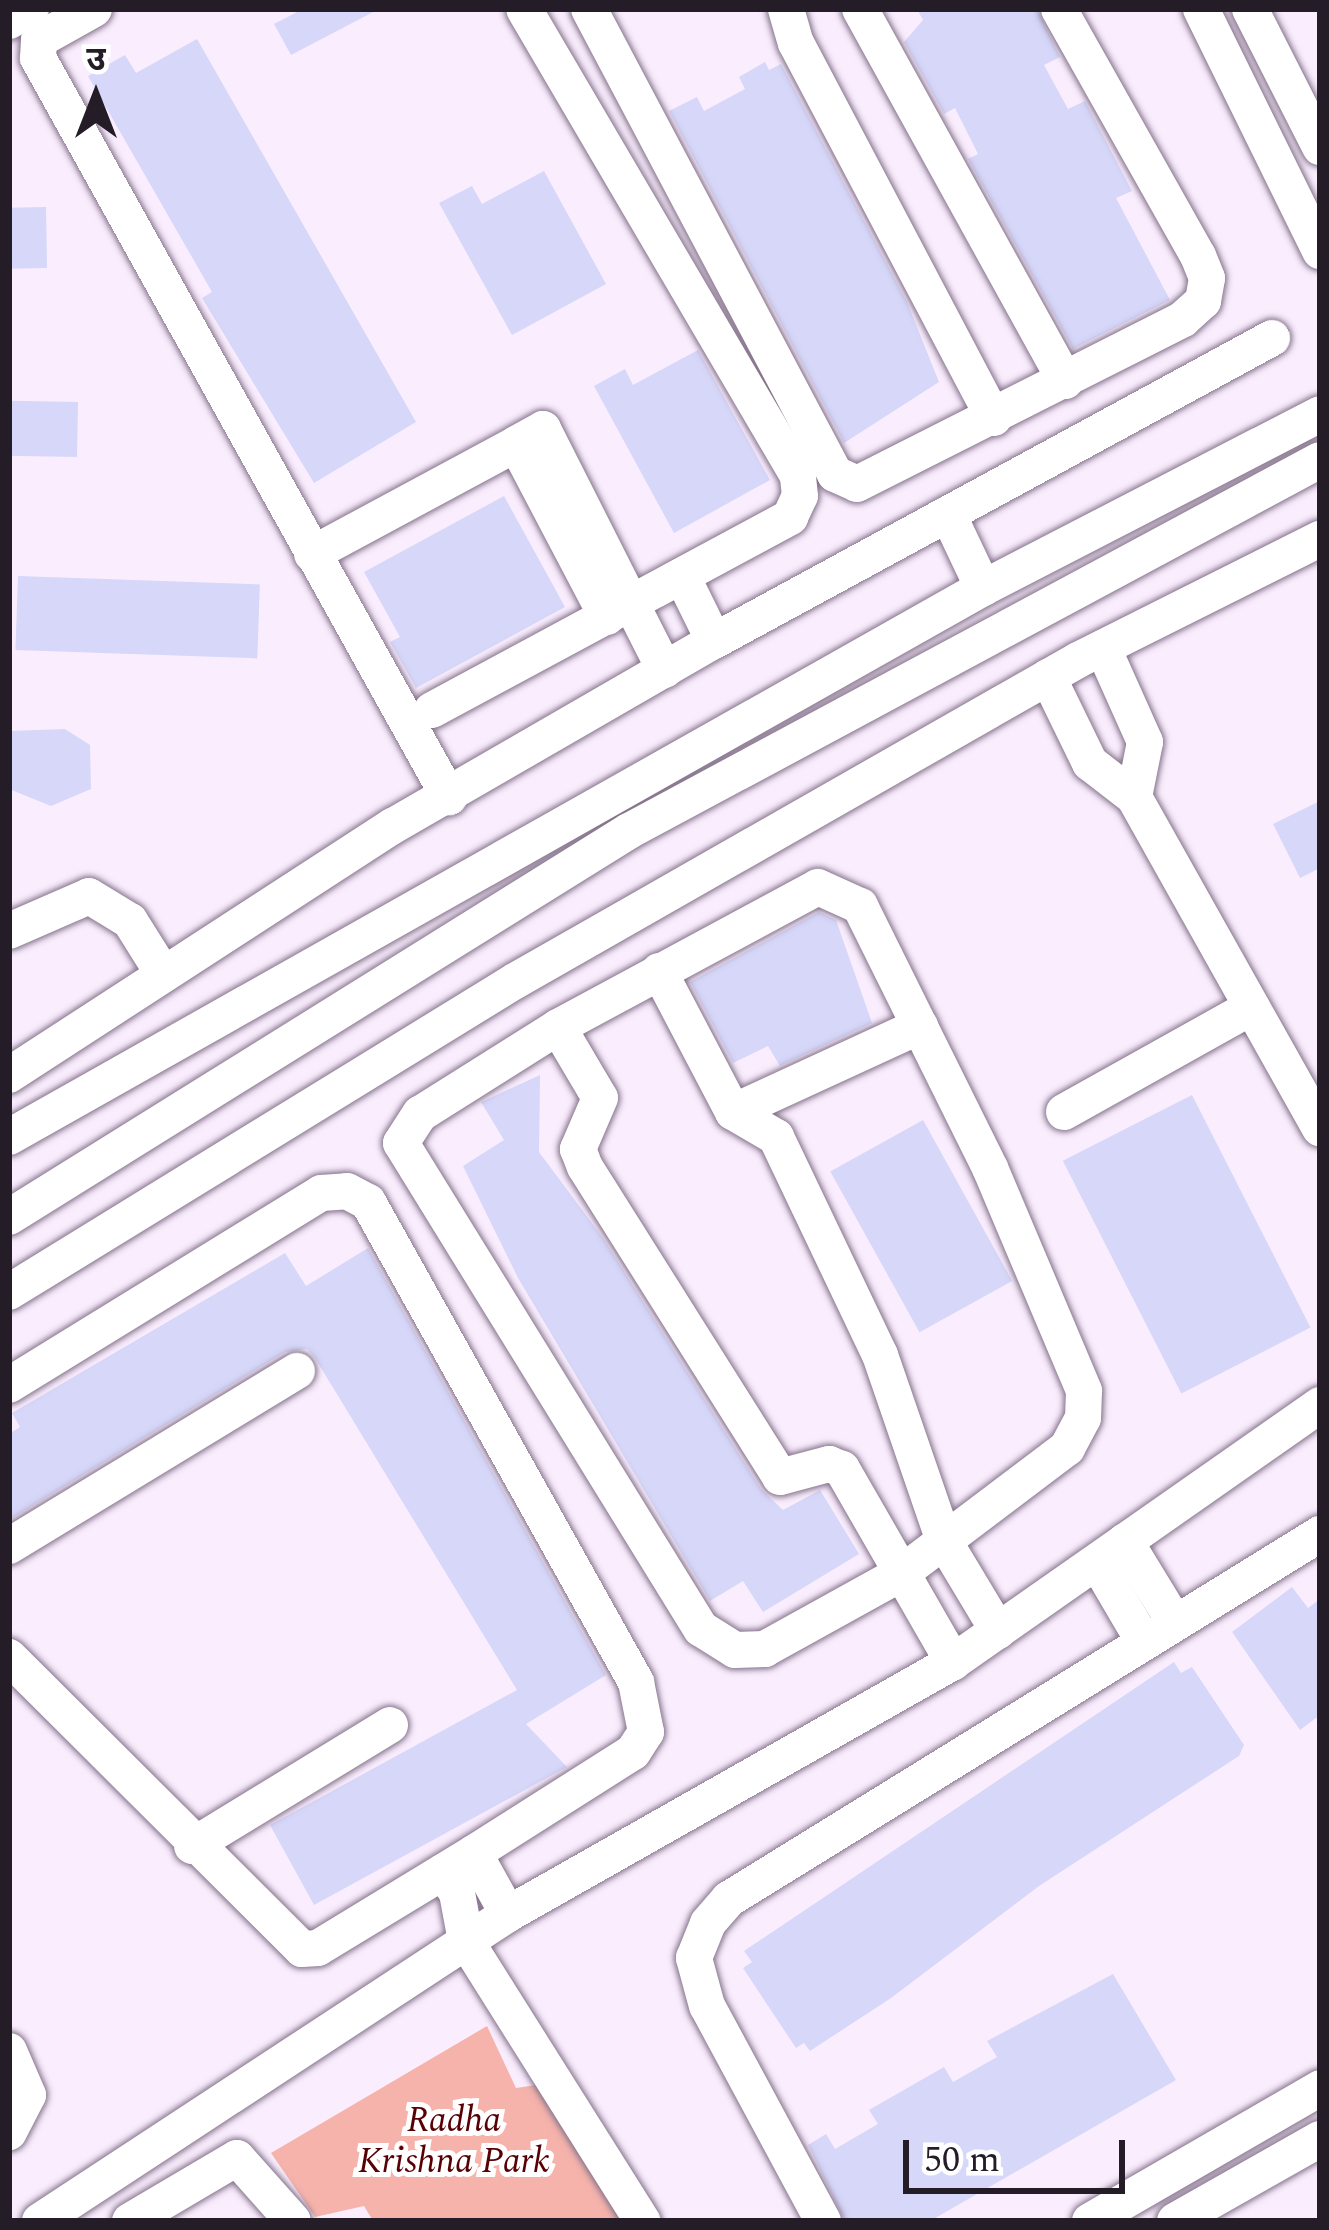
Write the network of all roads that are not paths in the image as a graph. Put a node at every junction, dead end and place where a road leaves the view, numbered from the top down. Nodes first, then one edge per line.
1 (31, 9) edge
2 (94, 9) edge
3 (524, 9) edge
4 (589, 9) edge
5 (785, 9) edge
6 (860, 9) edge
7 (1059, 9) edge
8 (1201, 9) edge
9 (1250, 9) edge
10 (9, 21) edge
11 (1320, 147) edge
12 (1320, 251) edge
13 (1272, 338) dead end
14 (1065, 381) junction
15 (1320, 415) edge
16 (994, 418) junction
17 (1278, 437) junction
18 (1320, 460) edge
19 (1283, 487) junction
20 (948, 514) junction
21 (1313, 542) edge
22 (312, 554) junction
23 (682, 576) junction
24 (982, 588) junction
25 (620, 610) junction
26 (714, 641) junction
27 (1102, 648) junction
28 (665, 670) junction
29 (1048, 677) junction
30 (432, 710) dead end
31 (449, 796) junction
32 (1134, 797) junction
33 (9, 931) edge
34 (659, 971) junction
35 (162, 972) junction
36 (1252, 1007) junction
37 (920, 1026) junction
38 (558, 1027) junction
39 (9, 1076) edge
40 (733, 1112) junction
41 (1064, 1112) dead end
42 (1320, 1128) edge
43 (9, 1137) edge
44 (9, 1216) edge
45 (9, 1292) edge
46 (297, 1372) dead end
47 (9, 1385) edge
48 (1320, 1405) edge
49 (1320, 1534) edge
50 (944, 1541) junction
51 (9, 1546) edge
52 (1111, 1551) junction
53 (902, 1573) junction
54 (998, 1631) junction
55 (1160, 1633) junction
56 (9, 1657) edge
57 (953, 1662) junction
58 (390, 1725) dead end
59 (192, 1846) junction
60 (459, 1863) junction
61 (508, 1914) junction
62 (466, 1941) junction
63 (9, 2051) edge
64 (1320, 2088) edge
65 (9, 2132) edge
66 (1320, 2140) edge
67 (40, 2221) edge
68 (130, 2221) edge
69 (293, 2221) edge
70 (642, 2221) edge
71 (823, 2221) edge
72 (1090, 2221) edge
73 (1175, 2221) edge

1 - 10 street
2 - 22 street
3 - 23 street
4 - 16 street
5 - 16 street
6 - 14 street
7 - 14 street
8 - 12 street
9 - 11 street
13 - 20 street
14 - 16 street
15 - 17 street
17 - 19 street
17 - 24 street
18 - 19 street
19 - 21 street
19 - 44 street
20 - 24 street
20 - 26 street
21 - 27 street
22 - 25 street
22 - 31 street
23 - 25 street
23 - 26 street
24 - 43 street
25 - 28 street
25 - 30 street
26 - 28 street
27 - 29 street
27 - 32 street
28 - 31 street
29 - 32 street
29 - 45 street
31 - 35 street
32 - 36 street
33 - 35 street
34 - 37 street
34 - 38 street
34 - 40 street
35 - 39 street
36 - 41 street
36 - 42 street
37 - 40 street
37 - 50 street
38 - 53 street
38 - 53 street
40 - 50 street
46 - 51 street
47 - 60 street
48 - 52 street
49 - 55 street
50 - 53 street
50 - 54 street
52 - 54 street
52 - 55 street
53 - 57 street
54 - 57 street
55 - 71 street
56 - 59 street
57 - 61 street
58 - 59 street
59 - 60 street
60 - 61 street
60 - 62 street
61 - 62 street
62 - 67 street
62 - 70 street
63 - 65 street
64 - 72 street
66 - 73 street
68 - 69 street

